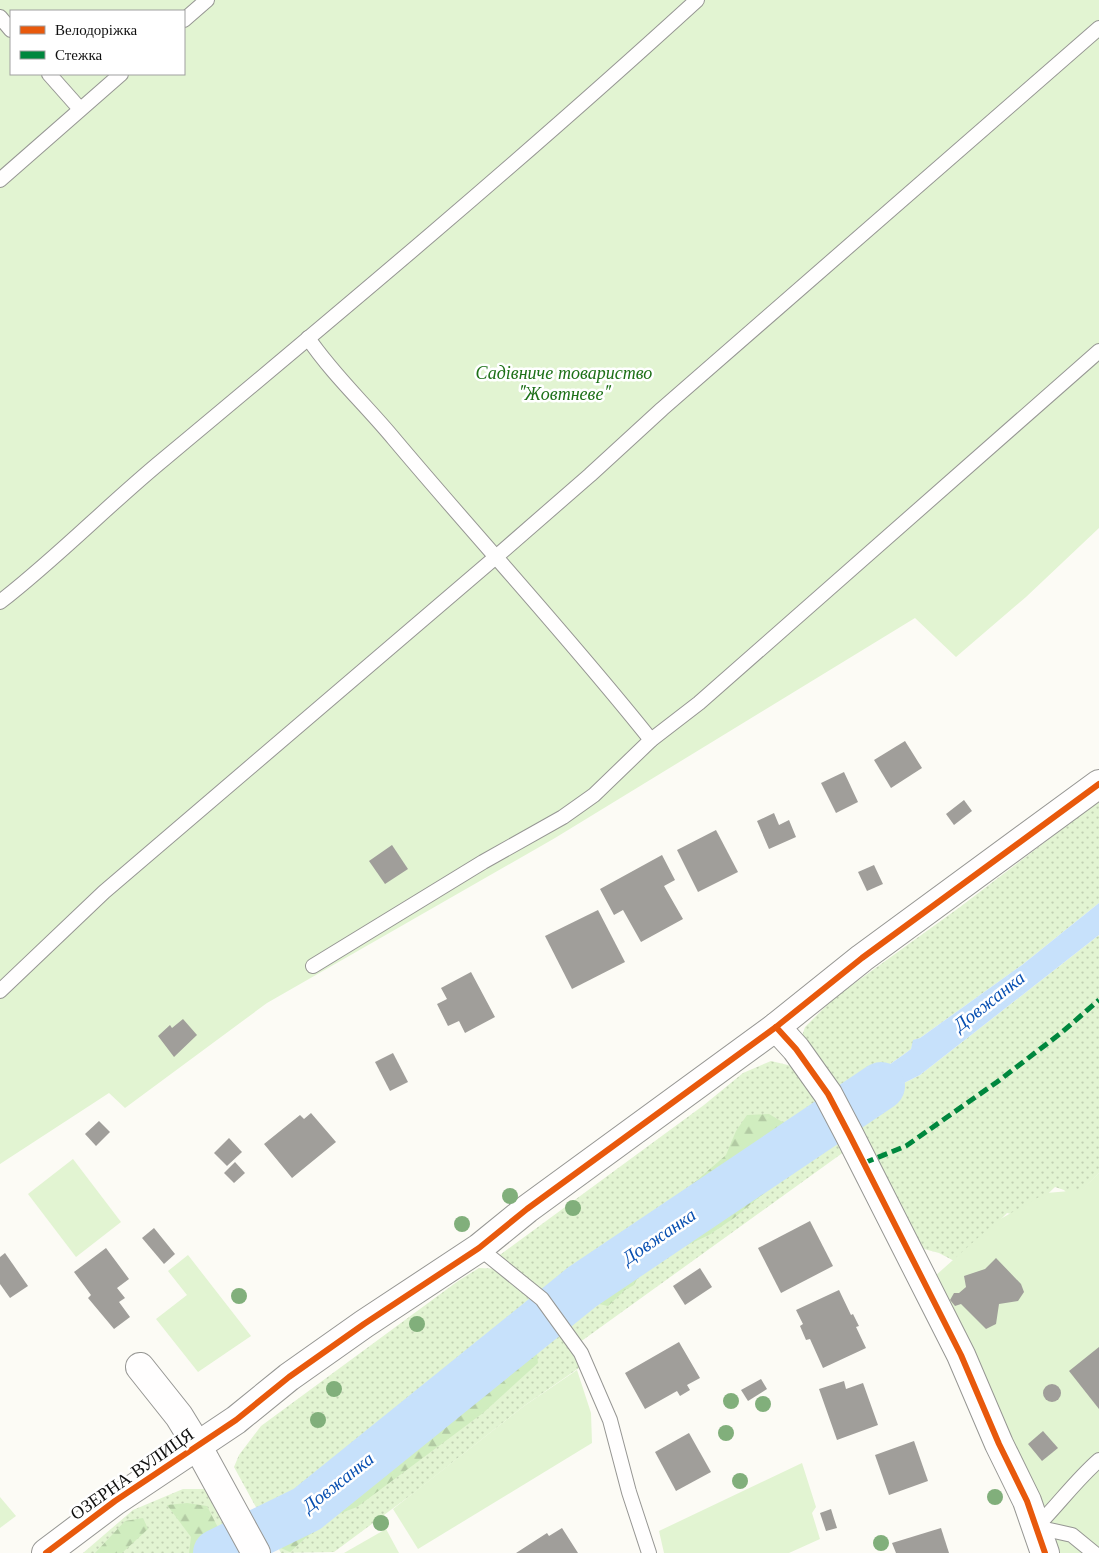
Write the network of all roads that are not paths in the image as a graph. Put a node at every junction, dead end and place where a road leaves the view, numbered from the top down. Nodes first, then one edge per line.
1 (206, 0) edge
2 (697, 0) edge
3 (0, 17) edge
4 (185, 19) edge
5 (1099, 28) edge
6 (10, 29) edge
7 (50, 75) edge
8 (120, 75) edge
9 (80, 109) junction
10 (0, 180) edge
11 (308, 338) junction
12 (1099, 351) edge
13 (497, 556) junction
14 (0, 602) edge
15 (651, 740) junction
16 (1099, 784) edge
17 (313, 966) dead end
18 (0, 991) edge
19 (776, 1027) junction
20 (479, 1248) junction
21 (140, 1366) dead end
22 (198, 1447) junction
23 (1099, 1460) edge
24 (1036, 1527) junction
25 (46, 1553) edge
26 (256, 1553) edge
27 (649, 1553) edge
28 (1045, 1553) edge
29 (1094, 1553) edge

1 - 4 lane
2 - 11 lane
3 - 6 lane
5 - 13 lane
7 - 9 lane
8 - 9 lane
9 - 10 lane
11 - 13 lane
11 - 14 lane
12 - 15 lane
13 - 15 lane
13 - 18 lane
15 - 17 lane
16 - 19 street, ОЗЕРНА ВУЛИЦЯ
19 - 20 street, ОЗЕРНА ВУЛИЦЯ
19 - 24 street
20 - 22 street, ОЗЕРНА ВУЛИЦЯ
20 - 27 lane
21 - 22 street
22 - 25 street, ОЗЕРНА ВУЛИЦЯ
22 - 26 street
23 - 24 lane
24 - 28 street
24 - 29 lane

